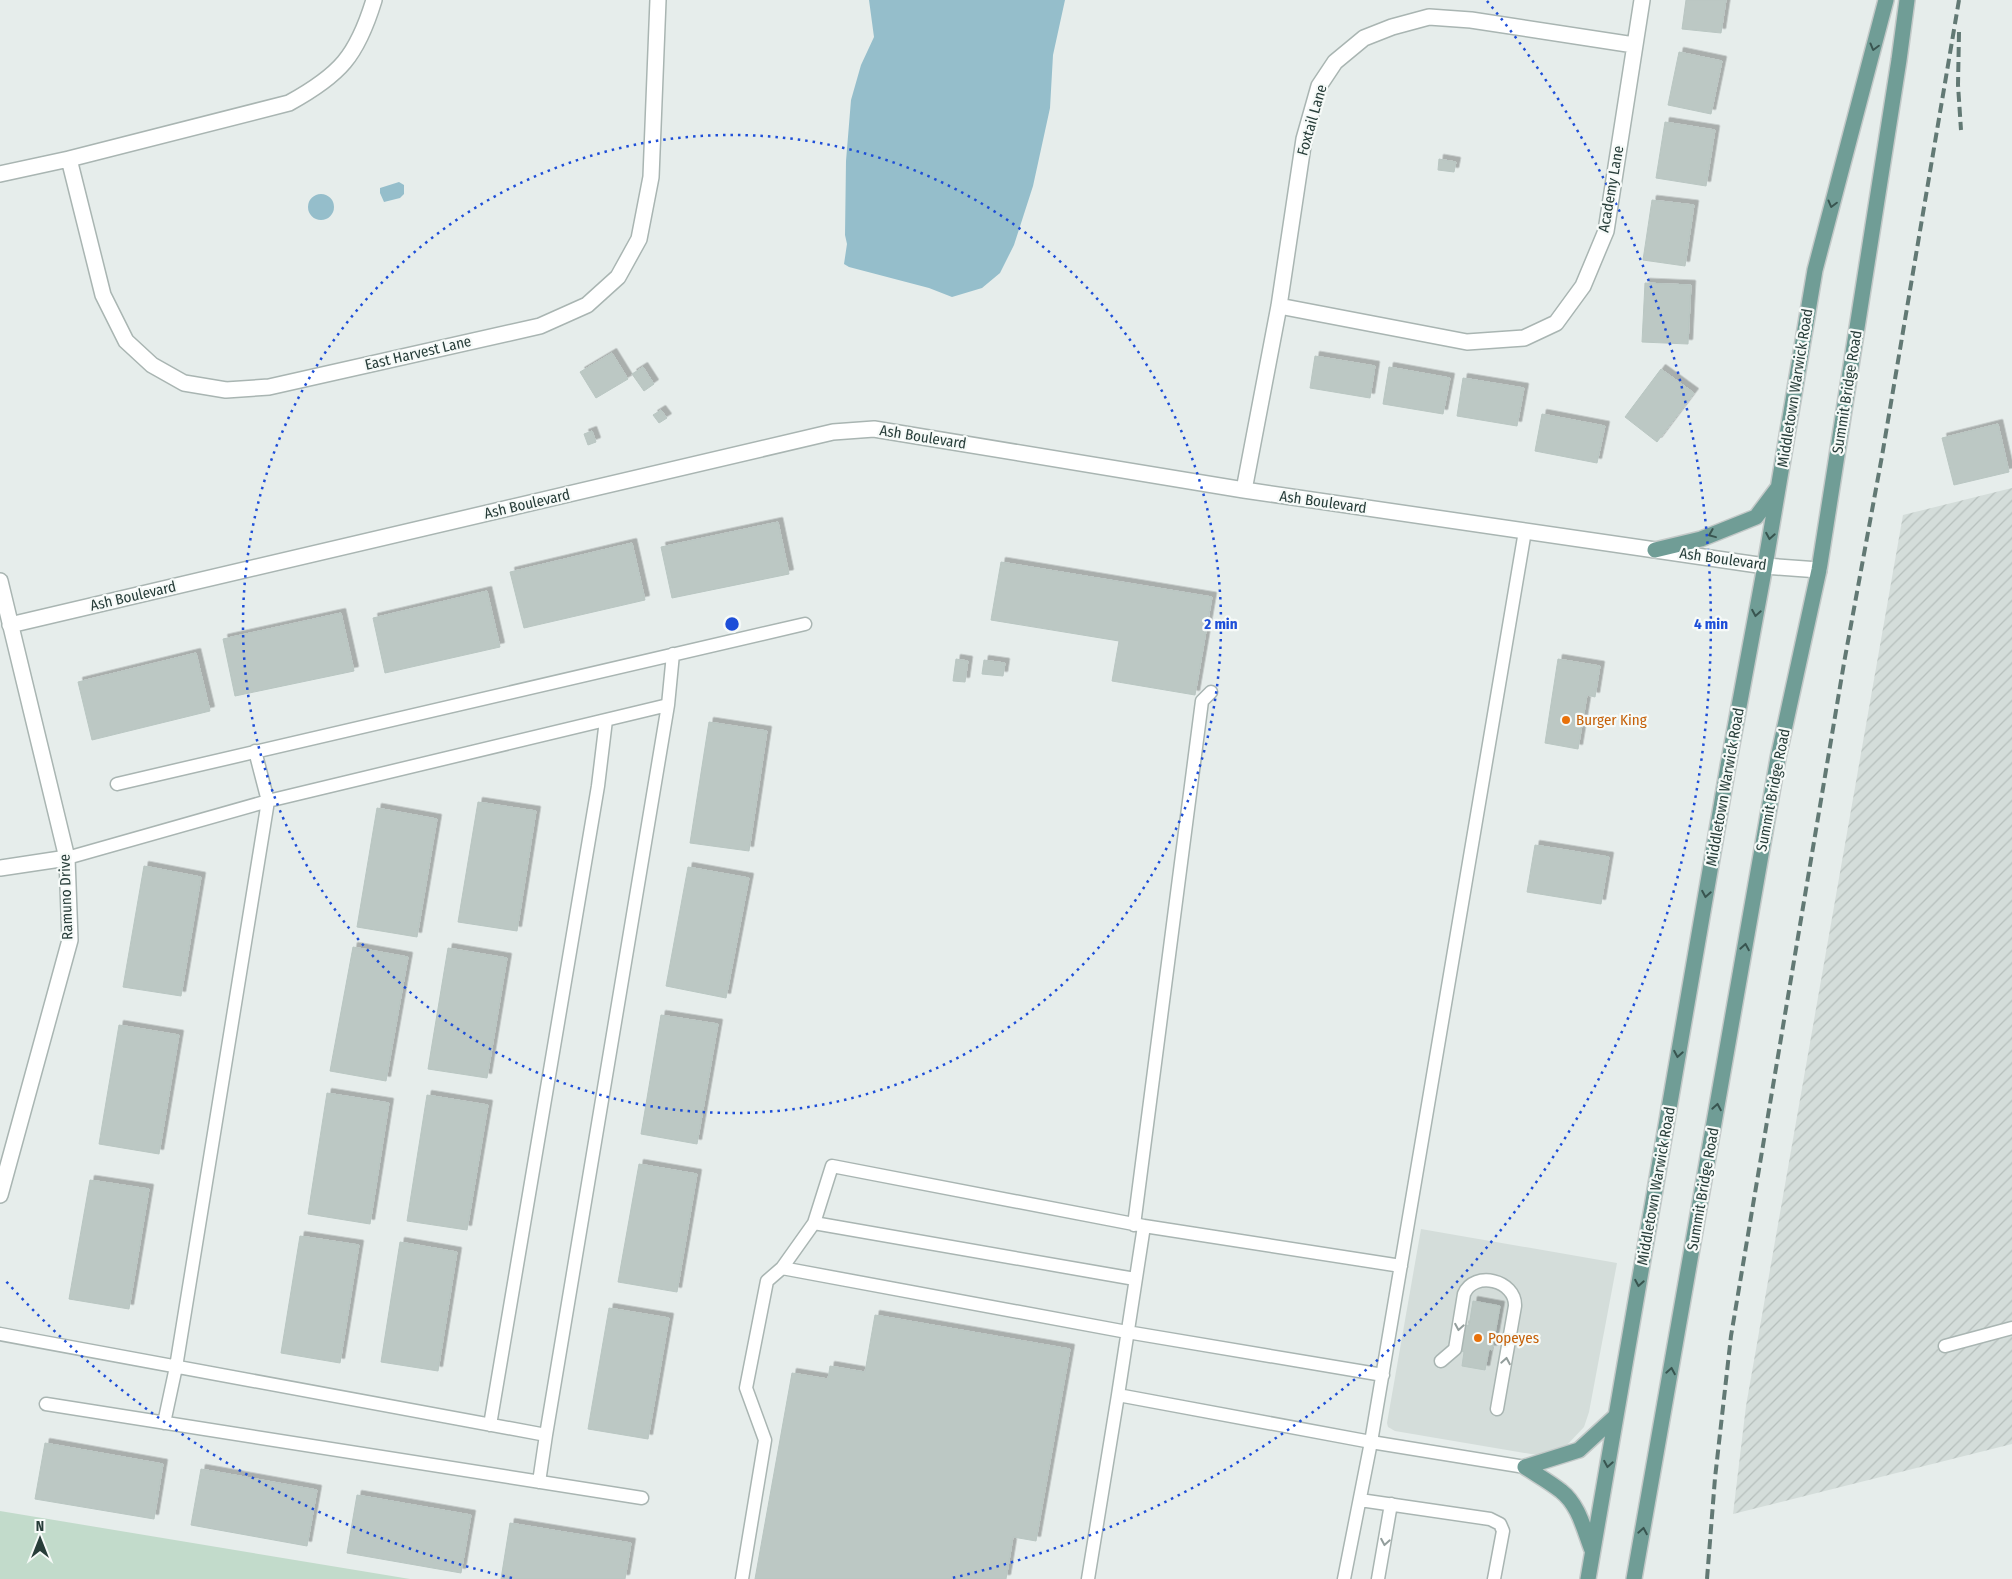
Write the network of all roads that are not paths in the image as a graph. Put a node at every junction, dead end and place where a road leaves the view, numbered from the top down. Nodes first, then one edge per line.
1 (374, 0) edge
2 (658, 0) edge
3 (1642, 0) edge
4 (1886, 0) edge
5 (1907, 0) edge
6 (1634, 45) junction
7 (69, 159) junction
8 (0, 174) edge
9 (1279, 306) junction
10 (1778, 488) junction
11 (1244, 490) junction
12 (1525, 531) junction
13 (1654, 550) junction
14 (1765, 566) junction
15 (1819, 570) junction
16 (0, 581) edge
17 (804, 624) dead end
18 (10, 625) junction
19 (674, 654) junction
20 (1211, 692) dead end
21 (668, 705) junction
22 (606, 720) junction
23 (255, 751) junction
24 (118, 784) dead end
25 (268, 800) junction
26 (67, 858) junction
27 (0, 868) edge
28 (0, 1196) edge
29 (814, 1223) junction
30 (1139, 1226) junction
31 (1401, 1266) junction
32 (782, 1268) junction
33 (1135, 1279) junction
34 (2012, 1328) edge
35 (1127, 1332) junction
36 (0, 1334) edge
37 (1945, 1346) dead end
38 (1440, 1361) dead end
39 (176, 1367) junction
40 (1383, 1376) junction
41 (1118, 1395) junction
42 (46, 1404) dead end
43 (1497, 1409) dead end
44 (1616, 1416) junction
45 (164, 1423) junction
46 (490, 1425) junction
47 (546, 1435) junction
48 (1371, 1442) junction
49 (1524, 1468) junction
50 (539, 1482) junction
51 (642, 1498) dead end
52 (1360, 1500) junction
53 (1391, 1504) junction
54 (1592, 1552) junction
55 (742, 1579) edge
56 (1088, 1579) edge
57 (1344, 1579) edge
58 (1378, 1579) edge
59 (1494, 1579) edge
60 (1588, 1579) edge
61 (1634, 1579) edge

1 - 7 street
2 - 7 street, East Harvest Lane
3 - 6 street, Academy Lane
4 -> 10 main road, Middletown Warwick Road
5 - 15 main road, Summit Bridge Road
6 - 9 street, Foxtail Lane
6 - 9 street, Academy Lane
7 - 8 street
9 - 11 street, Foxtail Lane
10 -> 13 main road
10 -> 14 main road, Middletown Warwick Road
11 - 12 street, Ash Boulevard
11 - 18 street, Ash Boulevard
12 - 13 street, Ash Boulevard
12 - 31 lane
13 - 14 street, Ash Boulevard
14 - 15 street, Ash Boulevard
14 -> 44 main road, Middletown Warwick Road
61 -> 15 main road, Summit Bridge Road
16 - 18 street, Ramuno Drive
17 - 19 lane
18 - 26 street, Ramuno Drive
19 - 21 lane
19 - 23 lane
20 - 30 lane
21 - 22 lane
21 - 47 lane
22 - 25 lane
22 - 46 lane
23 - 24 lane
23 - 25 lane
25 - 26 lane
25 - 39 lane
26 - 27 street
26 - 28 street, Ramuno Drive
29 - 30 lane
29 - 32 lane
29 - 33 lane
30 - 31 lane
30 - 33 lane
31 - 40 lane
32 - 35 lane
32 - 55 lane
33 - 35 lane
34 - 37 lane
35 - 40 lane
35 - 41 lane
36 - 39 lane
43 -> 38 lane
39 - 45 lane
39 - 46 lane
40 - 48 lane
41 - 48 lane
41 - 56 lane
42 - 45 lane
44 - 49 main road
44 -> 54 main road, Middletown Warwick Road
45 - 50 lane
46 - 47 lane
47 - 50 lane
48 - 49 lane
48 - 52 lane
49 - 54 main road
50 - 51 lane
52 - 53 lane
52 - 57 lane
53 -> 58 lane
53 - 59 lane
54 - 60 main road, Middletown Warwick Road

